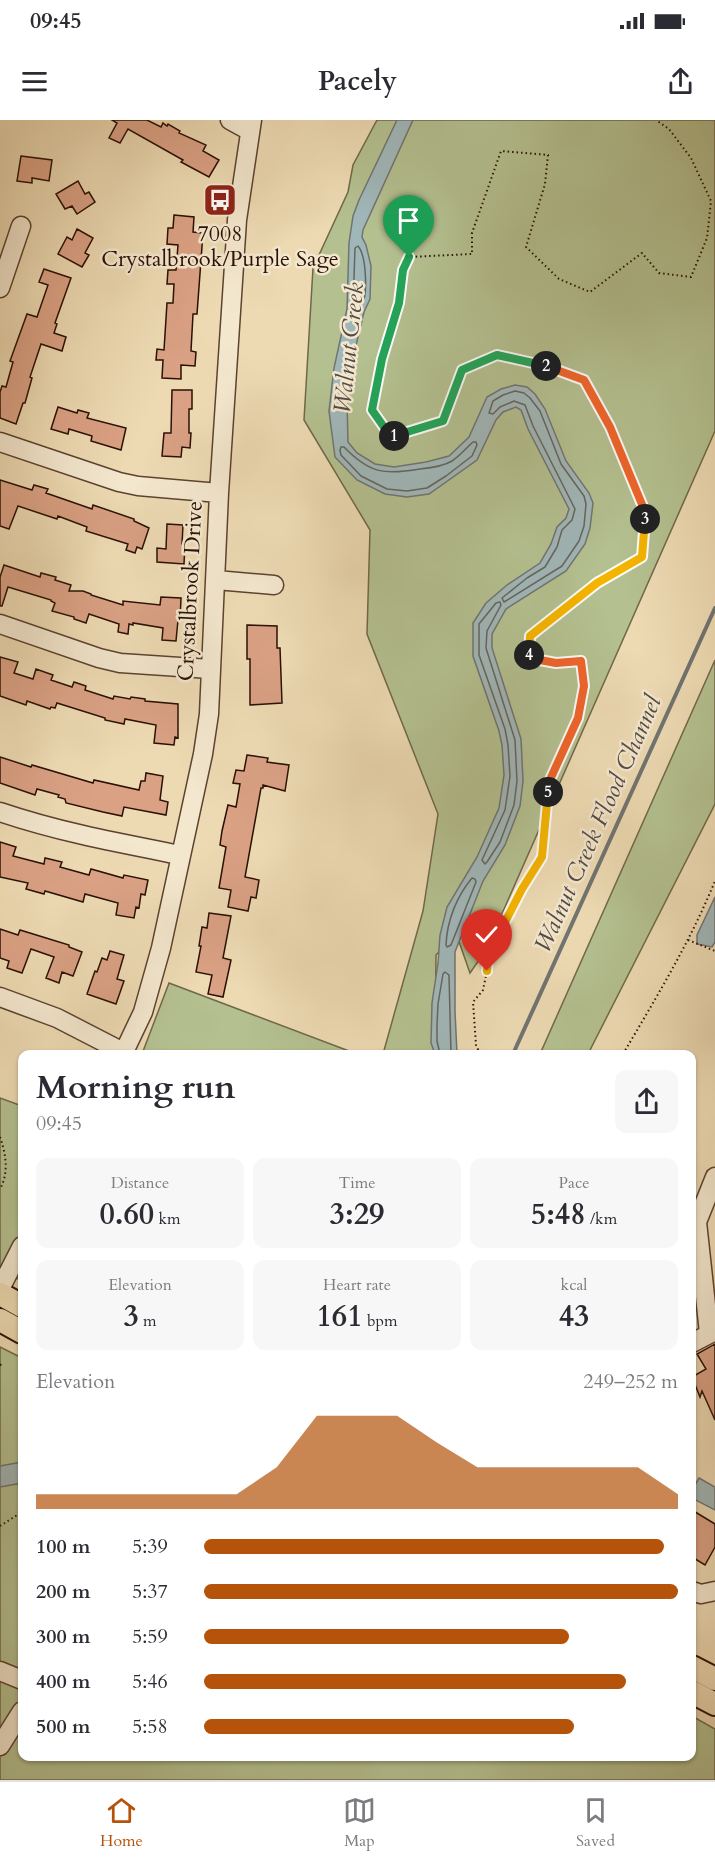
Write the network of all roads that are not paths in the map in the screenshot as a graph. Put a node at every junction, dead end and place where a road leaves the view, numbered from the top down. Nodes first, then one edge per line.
1 (230, 120) edge
2 (251, 125) edge
3 (21, 226) dead end
4 (0, 288) edge
5 (0, 442) edge
6 (219, 493) junction
7 (216, 580) junction
8 (274, 585) dead end
9 (0, 624) edge
10 (210, 669) junction
11 (0, 812) edge
12 (180, 855) junction
13 (0, 997) edge
14 (117, 1050) edge
15 (127, 1050) edge
16 (715, 1177) edge
17 (18, 1254) edge
18 (0, 1292) edge
19 (18, 1303) edge
20 (0, 1320) edge
21 (18, 1330) edge
22 (712, 1332) edge
23 (696, 1341) edge
24 (696, 1669) edge
25 (0, 1671) edge
26 (18, 1678) edge
27 (715, 1679) edge
28 (696, 1694) edge
29 (715, 1704) edge
30 (18, 1717) edge
31 (0, 1746) edge

1 - 2 street
2 - 6 street, Crystalbrook Drive
3 - 4 street
5 - 6 street
6 - 7 street, Crystalbrook Drive
7 - 8 street
7 - 10 street, Crystalbrook Drive
9 - 10 street
10 - 12 street, Crystalbrook Drive
11 - 12 street
12 - 15 street, Crystalbrook Drive
13 - 14 street
16 - 22 street
17 - 18 street
18 - 19 main road
20 - 21 main road
22 - 23 street
24 - 27 main road
25 - 26 street
28 - 29 main road
30 - 31 street

